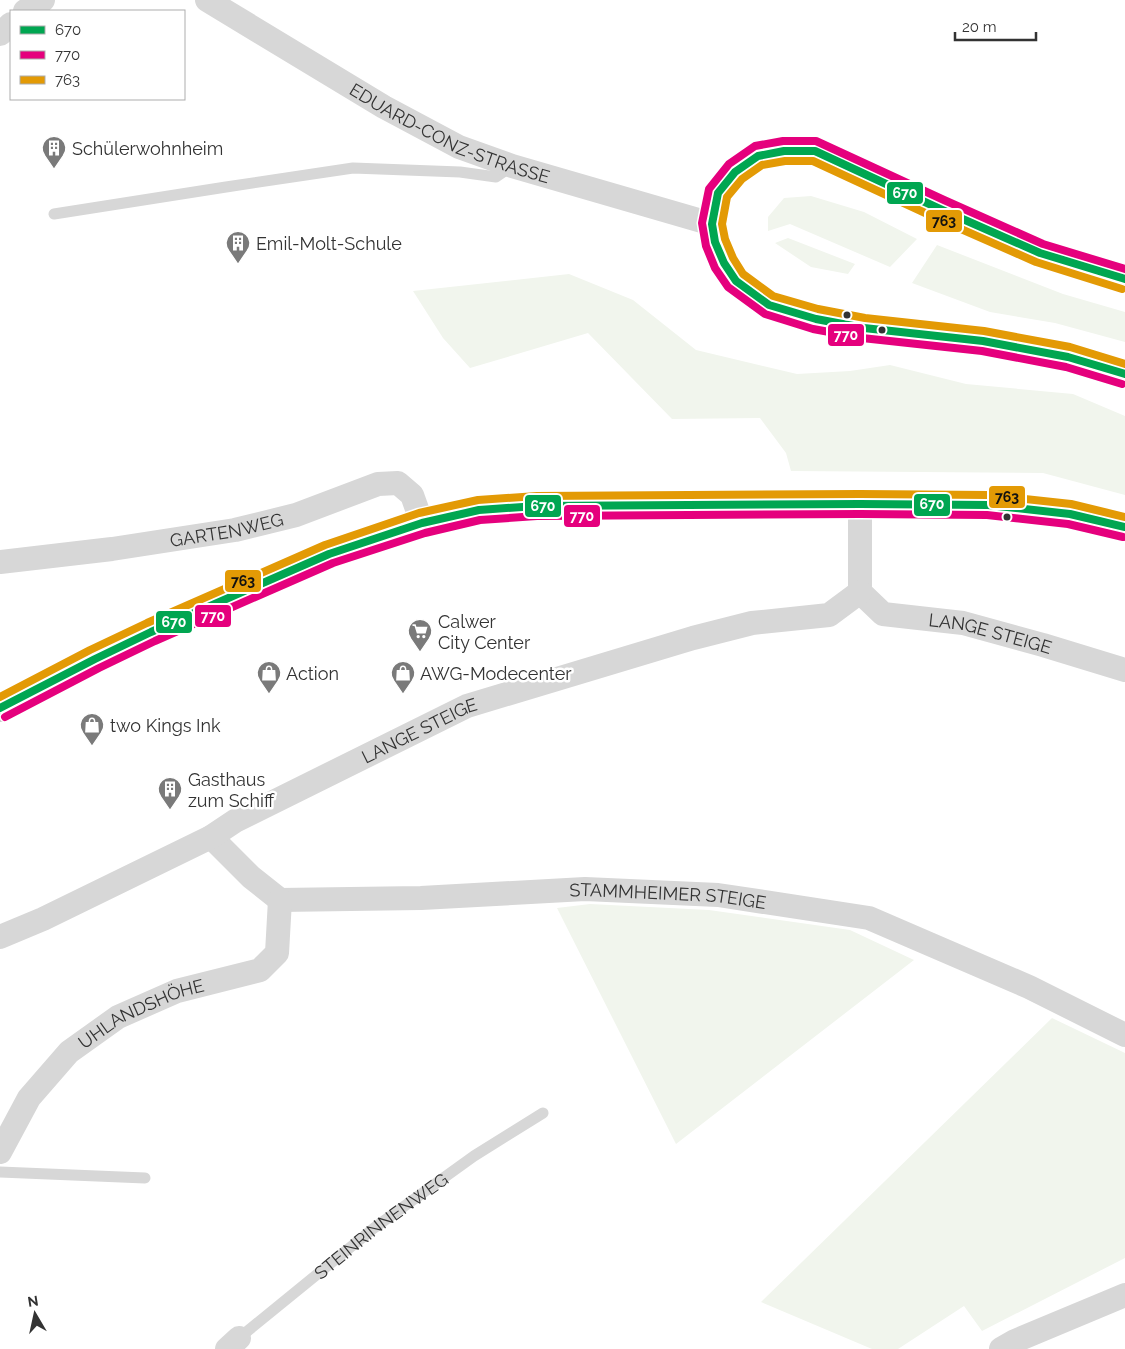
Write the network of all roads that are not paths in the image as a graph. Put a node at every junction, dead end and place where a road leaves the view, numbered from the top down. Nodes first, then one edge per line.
1 (43, 0) edge
2 (207, 0) edge
3 (27, 10) edge
4 (10, 25) edge
5 (0, 34) edge
6 (512, 166) junction
7 (54, 214) dead end
8 (712, 224) junction
9 (1125, 279) edge
10 (1125, 374) edge
11 (860, 504) junction
12 (422, 523) junction
13 (1125, 527) edge
14 (0, 562) edge
15 (860, 592) junction
16 (1125, 670) edge
17 (0, 708) edge
18 (211, 837) junction
19 (280, 900) junction
20 (0, 937) edge
21 (1125, 1035) edge
22 (543, 1113) dead end
23 (0, 1152) edge
24 (0, 1172) edge
25 (145, 1178) dead end
26 (1125, 1295) edge
27 (233, 1344) edge
28 (1012, 1346) edge

1 - 3 street
2 - 6 street, EDUARD-CONZ-STRASSE
4 - 5 street
6 - 7 lane
6 - 8 street, EDUARD-CONZ-STRASSE
8 - 9 main road
8 - 10 main road
11 - 12 main road
11 - 13 main road
11 - 15 street
12 - 14 street, GARTENWEG
12 - 17 main road
15 - 16 street, LANGE STEIGE
15 - 18 street, LANGE STEIGE
18 - 19 street
18 - 20 street, LANGE STEIGE
19 - 21 street, STAMMHEIMER STEIGE
19 - 23 street, UHLANDSHÖHE
22 - 27 lane, STEINRINNENWEG
24 - 25 lane
26 - 28 street

